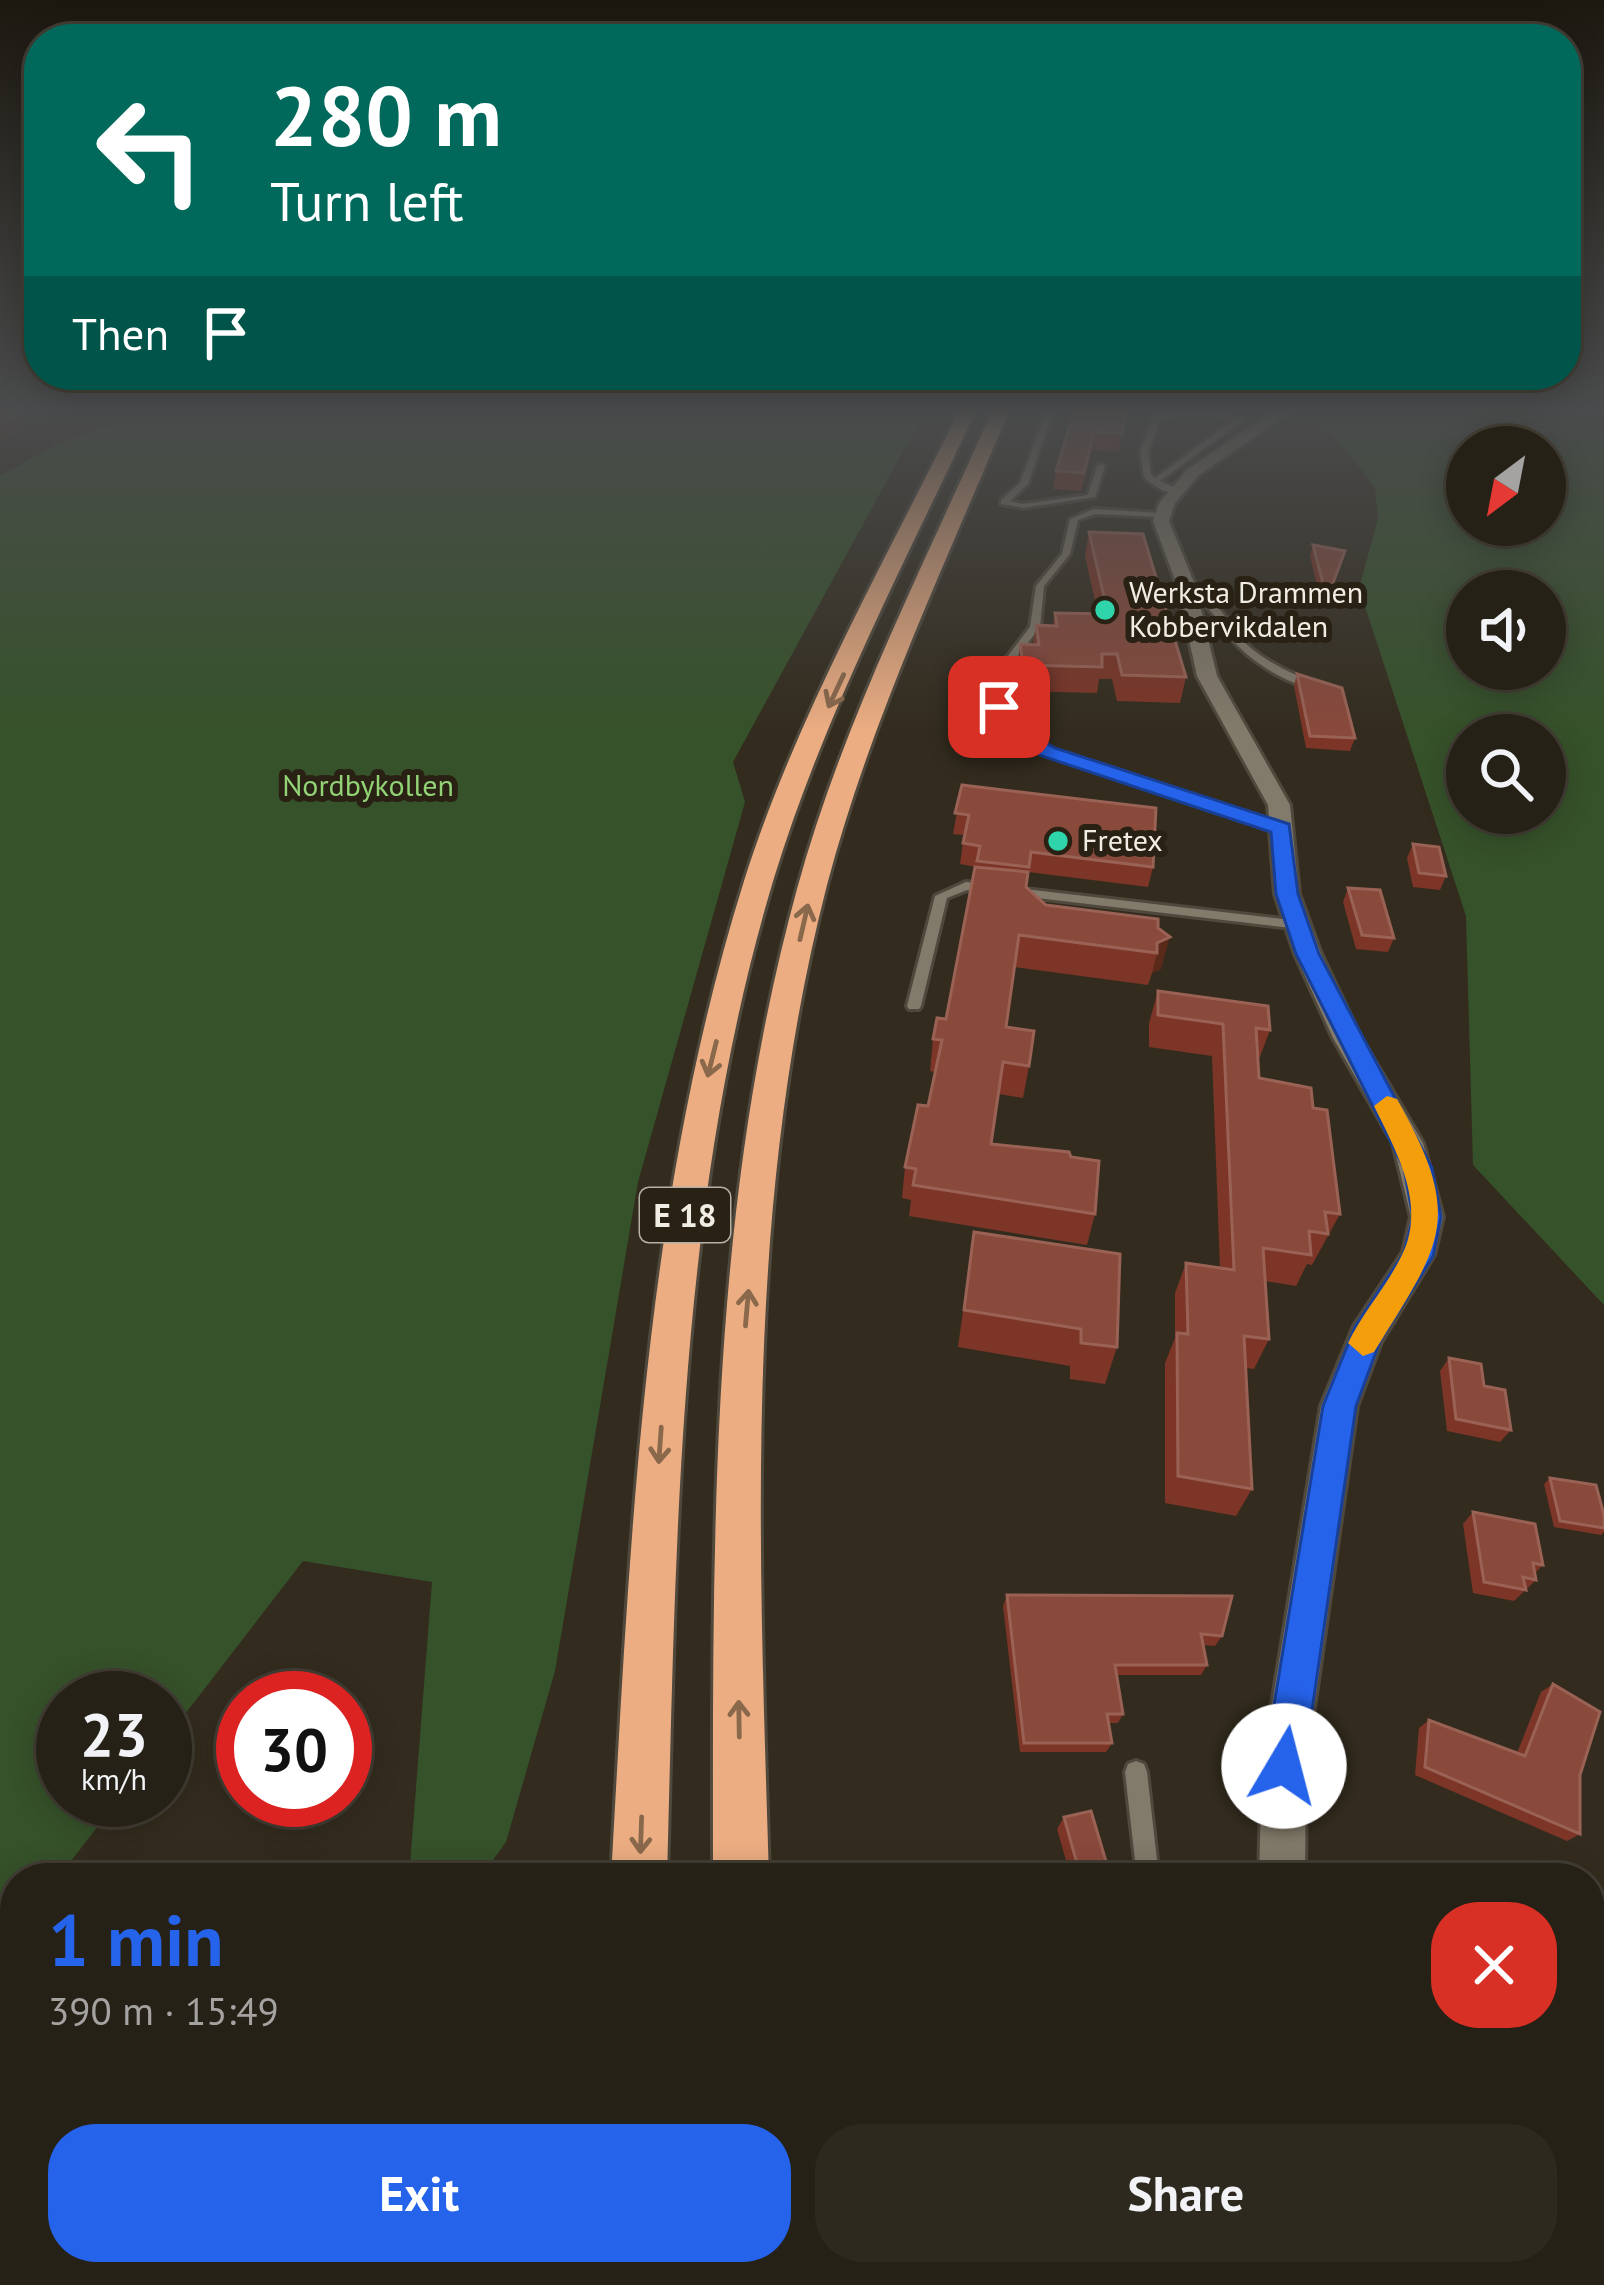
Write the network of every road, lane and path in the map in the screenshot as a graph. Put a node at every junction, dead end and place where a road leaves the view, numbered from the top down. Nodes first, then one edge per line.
1 (918, 518) edge
2 (956, 518) edge
3 (1077, 518) edge
4 (1169, 518) edge
5 (1187, 590) junction
6 (1335, 694) edge
7 (1281, 829) junction
8 (1299, 926) junction
9 (914, 1006) dead end
10 (1136, 1772) dead end
11 (640, 1863) edge
12 (741, 1863) edge
13 (1146, 1863) edge
14 (1282, 1863) edge

1 -> 11 highway, E 18
12 -> 2 highway, E 18
3 - 7 lane
4 - 5 street
5 - 6 lane
5 - 7 street
7 - 8 street
8 - 9 lane
8 - 14 street
10 - 13 lane

